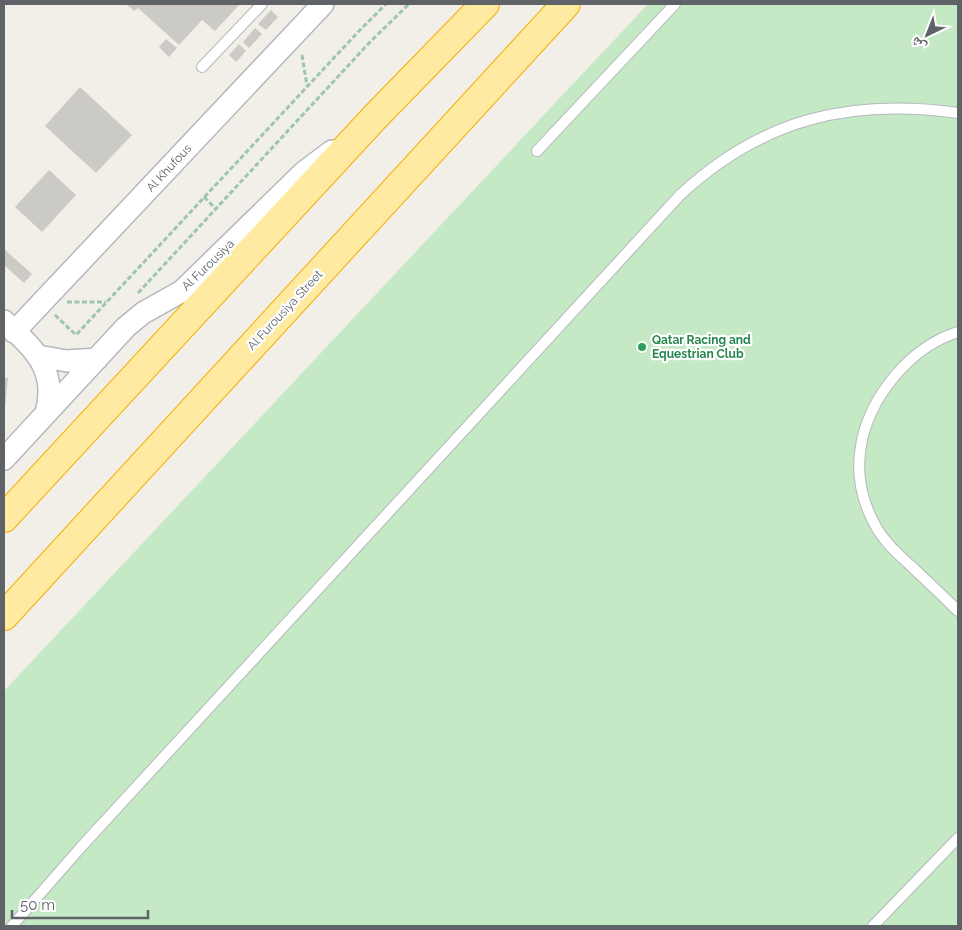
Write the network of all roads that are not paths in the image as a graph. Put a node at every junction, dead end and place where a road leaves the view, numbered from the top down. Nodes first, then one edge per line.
1 (262, 4) edge
2 (323, 4) edge
3 (484, 4) edge
4 (566, 4) edge
5 (676, 4) edge
6 (202, 67) dead end
7 (958, 113) edge
8 (375, 117) junction
9 (537, 151) dead end
10 (9, 326) edge
11 (958, 332) edge
12 (38, 356) junction
13 (97, 359) junction
14 (46, 413) junction
15 (4, 459) edge
16 (4, 518) edge
17 (958, 611) edge
18 (4, 616) edge
19 (958, 838) edge
20 (12, 926) edge
21 (873, 926) edge

1 - 6 lane
2 - 10 street, Al Khufous
3 - 8 highway
4 - 18 highway, Al Furousiya Street
5 - 9 lane
7 - 20 lane
8 - 13 street, Al Furousiya
8 - 16 highway
10 - 12 street
11 - 17 lane
12 - 13 street
12 - 14 street
13 - 14 street, Al Furousiya
14 - 15 street, Al Furousiya
19 - 21 lane

